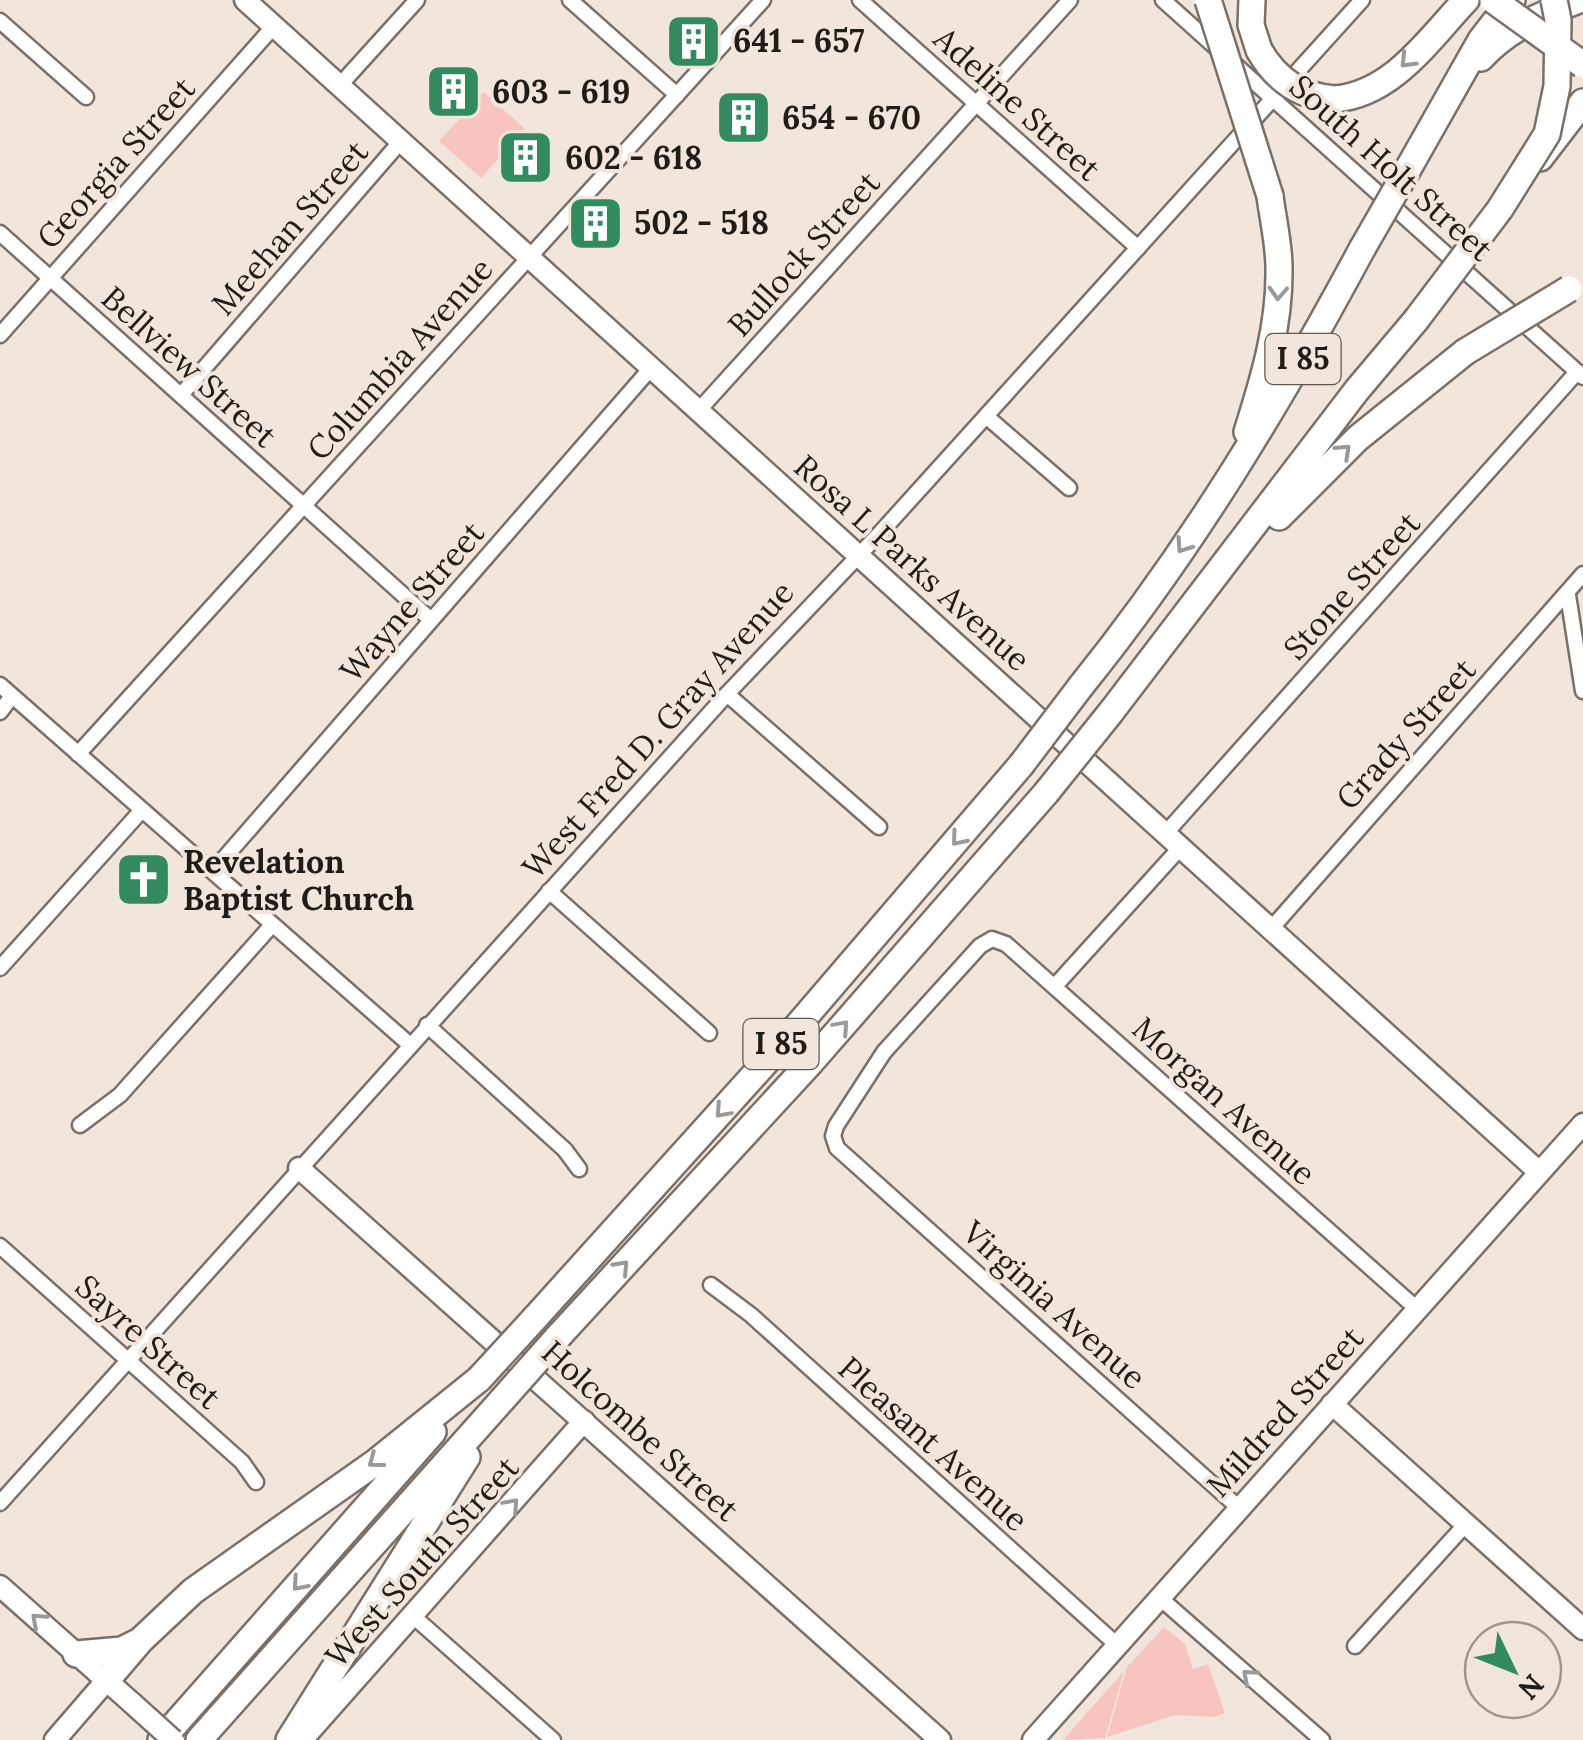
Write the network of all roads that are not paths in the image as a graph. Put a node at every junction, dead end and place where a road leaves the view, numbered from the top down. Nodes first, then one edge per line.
1 (244, 0) edge
2 (416, 0) edge
3 (570, 0) edge
4 (763, 0) edge
5 (860, 0) edge
6 (1070, 0) edge
7 (1162, 0) edge
8 (1208, 0) edge
9 (1252, 0) edge
10 (1362, 0) edge
11 (1466, 0) edge
12 (1493, 0) edge
13 (1512, 0) edge
14 (1550, 0) edge
15 (1579, 0) edge
16 (0, 21) edge
17 (274, 26) junction
18 (1583, 26) edge
19 (1583, 65) edge
20 (340, 85) junction
21 (1452, 92) junction
22 (677, 95) junction
23 (86, 98) dead end
24 (1272, 99) junction
25 (1583, 102) edge
26 (976, 104) junction
27 (401, 141) junction
28 (1500, 210) junction
29 (0, 233) edge
30 (1138, 248) junction
31 (529, 257) junction
32 (51, 278) junction
33 (1576, 287) edge
34 (0, 335) edge
35 (652, 368) junction
36 (1580, 375) edge
37 (181, 395) junction
38 (699, 410) junction
39 (986, 416) junction
40 (1237, 465) junction
41 (1070, 488) dead end
42 (302, 508) junction
43 (858, 555) junction
44 (1583, 574) edge
45 (1568, 595) junction
46 (1202, 596) junction
47 (431, 620) junction
48 (0, 685) edge
49 (1583, 691) edge
50 (727, 694) junction
51 (12, 696) junction
52 (0, 712) edge
53 (78, 754) junction
54 (142, 810) junction
55 (878, 827) dead end
56 (1173, 841) junction
57 (213, 871) junction
58 (549, 891) junction
59 (272, 924) junction
60 (1270, 930) junction
61 (0, 968) edge
62 (1055, 986) junction
63 (428, 1025) junction
64 (709, 1033) dead end
65 (409, 1044) junction
66 (1583, 1124) edge
67 (80, 1125) dead end
68 (834, 1141) joint
69 (299, 1168) junction
70 (580, 1169) dead end
71 (1539, 1172) junction
72 (0, 1246) edge
73 (711, 1285) dead end
74 (1417, 1309) junction
75 (127, 1360) junction
76 (479, 1379) junction
77 (502, 1400) junction
78 (1332, 1404) junction
79 (584, 1421) junction
80 (256, 1482) dead end
81 (0, 1503) edge
82 (1239, 1508) junction
83 (1465, 1525) junction
84 (0, 1586) edge
85 (1160, 1598) junction
86 (413, 1616) junction
87 (1583, 1630) edge
88 (140, 1640) junction
89 (1118, 1645) junction
90 (1356, 1646) dead end
91 (76, 1654) junction
92 (106, 1682) junction
93 (55, 1740) edge
94 (161, 1740) edge
95 (172, 1740) edge
96 (199, 1740) edge
97 (289, 1740) edge
98 (302, 1740) edge
99 (553, 1740) edge
100 (940, 1740) edge
101 (1033, 1740) edge
102 (1322, 1740) edge

1 - 17 street, Rosa L Parks Avenue
2 - 20 street
3 - 22 street
4 - 22 street, Columbia Avenue
5 - 26 street, Adeline Street
6 - 26 street, Bullock Street
7 - 24 street, South Holt Street
8 -> 40 highway, bridge
11 -> 9 highway, bridge
10 - 24 street, West Fred D. Gray Avenue
12 - 19 highway, bridge
13 - 21 highway
14 - 18 highway
14 - 28 highway, bridge
15 - 21 highway
16 - 23 street
17 - 20 street, Rosa L Parks Avenue
17 - 32 street, Georgia Street
20 - 27 street, Rosa L Parks Avenue
21 - 40 highway, I 85, bridge
22 - 31 street, Columbia Avenue
24 - 30 street, West Fred D. Gray Avenue
24 - 36 street, South Holt Street
25 - 28 highway, bridge
26 - 30 street, Adeline Street
26 - 38 street, Bullock Street
27 - 31 street, Rosa L Parks Avenue
27 - 37 street, Meehan Street
28 - 46 highway, I 85, bridge
29 - 32 street, Bellview Street
30 - 39 street, West Fred D. Gray Avenue
31 - 35 street, Rosa L Parks Avenue
31 - 42 street, Columbia Avenue
32 - 34 street, Georgia Street
32 - 37 street, Bellview Street
46 -> 33 highway, bridge
35 - 38 street, Rosa L Parks Avenue
35 - 47 street, Wayne Street
36 - 56 street, Stone Street
37 - 42 street, Bellview Street
38 - 43 street, Rosa L Parks Avenue
39 - 41 street
39 - 43 street, West Fred D. Gray Avenue
40 -> 76 highway, I 85, bridge
42 - 47 street, Bellview Street
42 - 53 street, Columbia Avenue
43 - 50 street, West Fred D. Gray Avenue
43 - 56 street, Rosa L Parks Avenue
44 - 45 street, Grady Street
45 - 49 street
45 - 60 street, Grady Street
77 -> 46 highway, I 85, bridge
47 - 57 street, Wayne Street
48 - 51 street
50 - 55 street
50 - 58 street, West Fred D. Gray Avenue
51 - 52 street
51 - 53 street
53 - 54 street
54 - 57 street
54 - 61 street
56 - 60 street, Rosa L Parks Avenue
56 - 62 street, Stone Street
57 - 59 street
58 - 63 street, West Fred D. Gray Avenue
58 - 64 street
59 - 65 street
59 - 67 street
60 - 71 street, Rosa L Parks Avenue
62 - 68 street, Morgan Avenue
62 - 74 street, Morgan Avenue
63 - 65 street, West Fred D. Gray Avenue
63 - 70 street
65 - 69 street, West Fred D. Gray Avenue
66 - 71 street, Mildred Street
68 - 82 street, Virginia Avenue
69 - 75 street, West Fred D. Gray Avenue
69 - 79 street, Holcombe Street
71 - 74 street, Mildred Street
72 - 75 street, Sayre Street
73 - 89 street, Pleasant Avenue
74 - 78 street, Mildred Street
75 - 80 street, Sayre Street
75 - 81 street, West Fred D. Gray Avenue
76 -> 88 highway
76 -> 94 highway, I 85
77 - 96 highway, I 85
77 - 97 highway
78 - 82 street, Mildred Street
78 - 83 street
86 -> 79 street, West South Street
79 - 100 street, Holcombe Street
82 - 85 street, Mildred Street
83 - 87 street
83 - 90 street
91 -> 84 street
85 - 89 street, Mildred Street
102 -> 85 street
86 - 98 street, West South Street
86 - 99 street
88 - 91 highway
88 - 92 highway
89 - 101 street, Mildred Street
91 - 92 street
92 - 93 street
92 - 95 street, bridge

